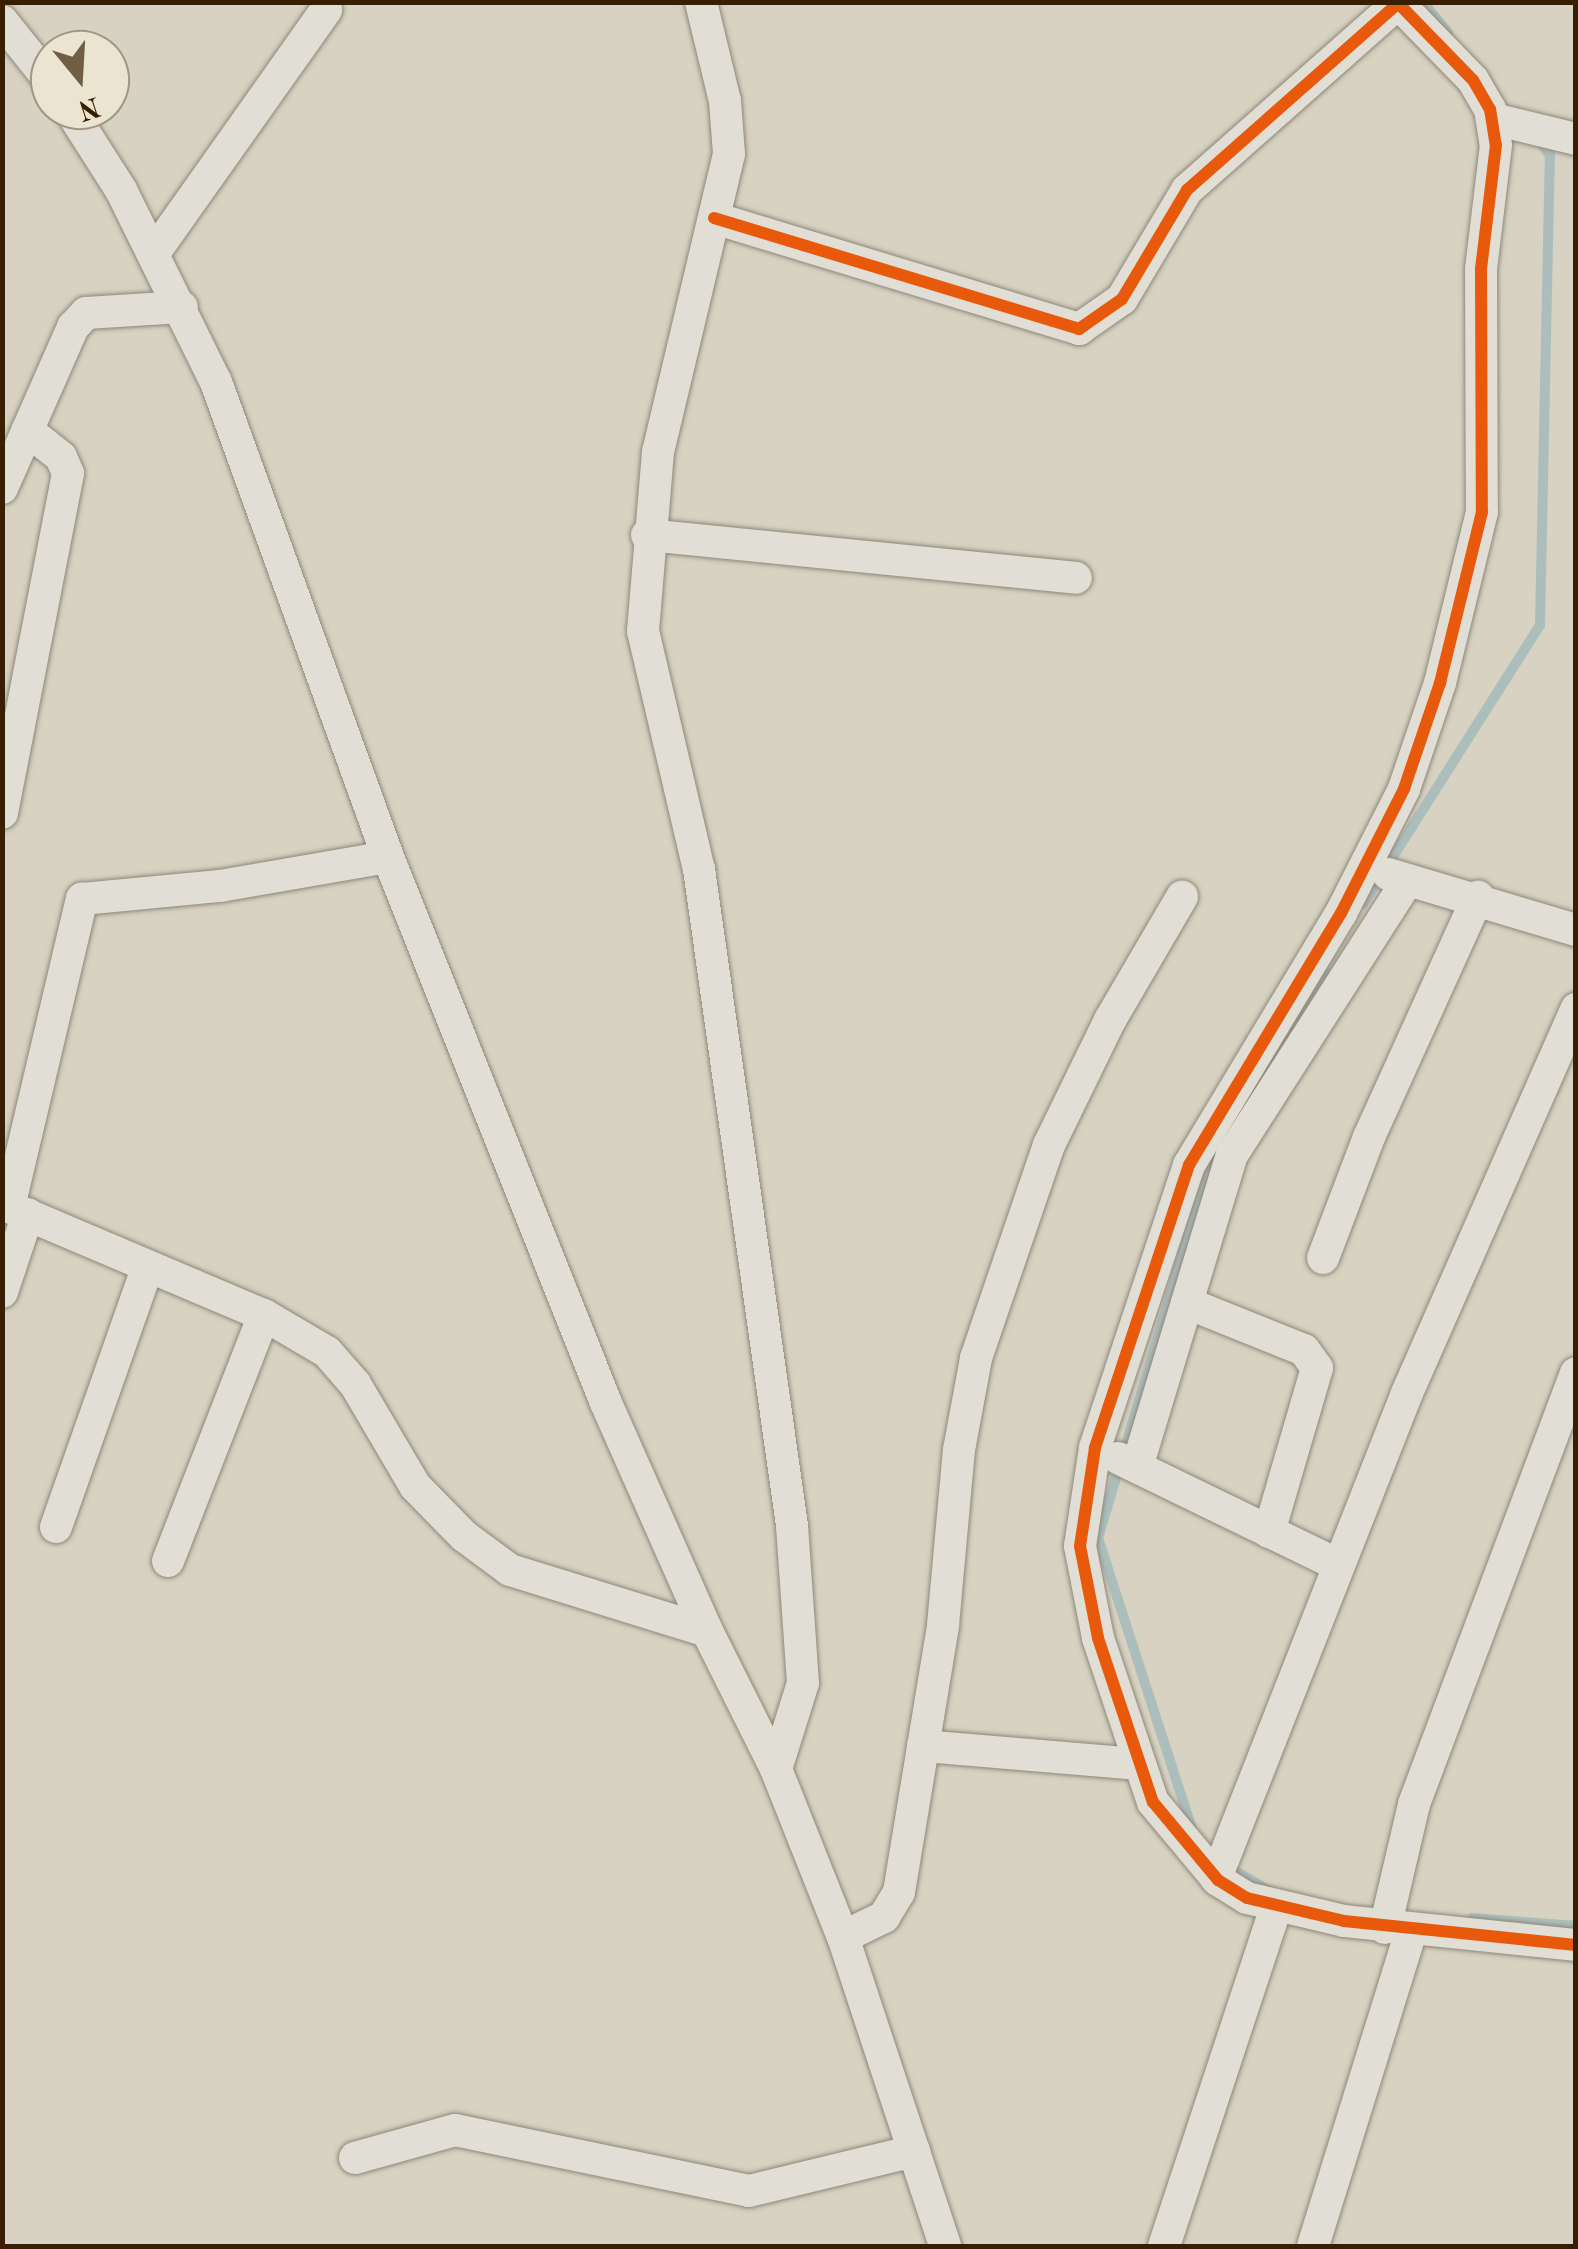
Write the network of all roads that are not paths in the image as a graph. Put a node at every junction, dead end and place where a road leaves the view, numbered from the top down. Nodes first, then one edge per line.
1 (701, 2) edge
2 (326, 10) dead end
3 (2, 21) edge
4 (30, 56) edge
5 (1512, 123) junction
6 (82, 130) edge
7 (1576, 139) edge
8 (714, 218) junction
9 (154, 253) junction
10 (182, 307) junction
11 (27, 430) junction
12 (2, 488) edge
13 (647, 535) junction
14 (1076, 578) dead end
15 (12, 725) edge
16 (2, 813) edge
17 (388, 857) junction
18 (1385, 872) junction
19 (1182, 897) dead end
20 (1478, 897) junction
21 (1576, 930) edge
22 (1576, 1009) edge
23 (13, 1208) edge
24 (1323, 1258) dead end
25 (147, 1269) junction
26 (2, 1292) edge
27 (1187, 1303) junction
28 (264, 1315) junction
29 (1576, 1374) edge
30 (1119, 1458) junction
31 (56, 1527) dead end
32 (1269, 1532) junction
33 (168, 1561) dead end
34 (1338, 1566) junction
35 (706, 1631) junction
36 (923, 1746) junction
37 (1138, 1764) junction
38 (776, 1768) junction
39 (1219, 1870) junction
40 (1276, 1907) junction
41 (1393, 1919) junction
42 (842, 1937) junction
43 (1576, 1945) edge
44 (914, 2151) junction
45 (355, 2158) dead end
46 (945, 2246) edge
47 (1164, 2246) edge
48 (1313, 2246) edge

1 - 8 street
2 - 9 street
3 - 4 street
5 - 7 street
5 - 8 street
5 - 18 street
6 - 9 street
8 - 13 street
9 - 10 street
10 - 11 street
10 - 17 street
11 - 12 street
11 - 15 street
13 - 14 street
13 - 38 street
15 - 16 street
17 - 23 street
17 - 35 street
18 - 20 street
18 - 27 street
18 - 30 street
19 - 36 street
20 - 21 street
20 - 24 street
22 - 34 street
23 - 25 street
23 - 26 street
25 - 28 street
25 - 31 street
27 - 30 street
27 - 32 street
28 - 33 street
28 - 35 street
29 - 41 street
30 - 32 street
30 - 37 street
32 - 34 street
34 - 39 street
35 - 38 street
36 - 37 street
36 - 42 street
37 - 39 street
38 - 42 street
39 - 40 street
40 - 41 street
40 - 47 street
41 - 43 street
41 - 48 street
42 - 44 street
44 - 45 street
44 - 46 street

